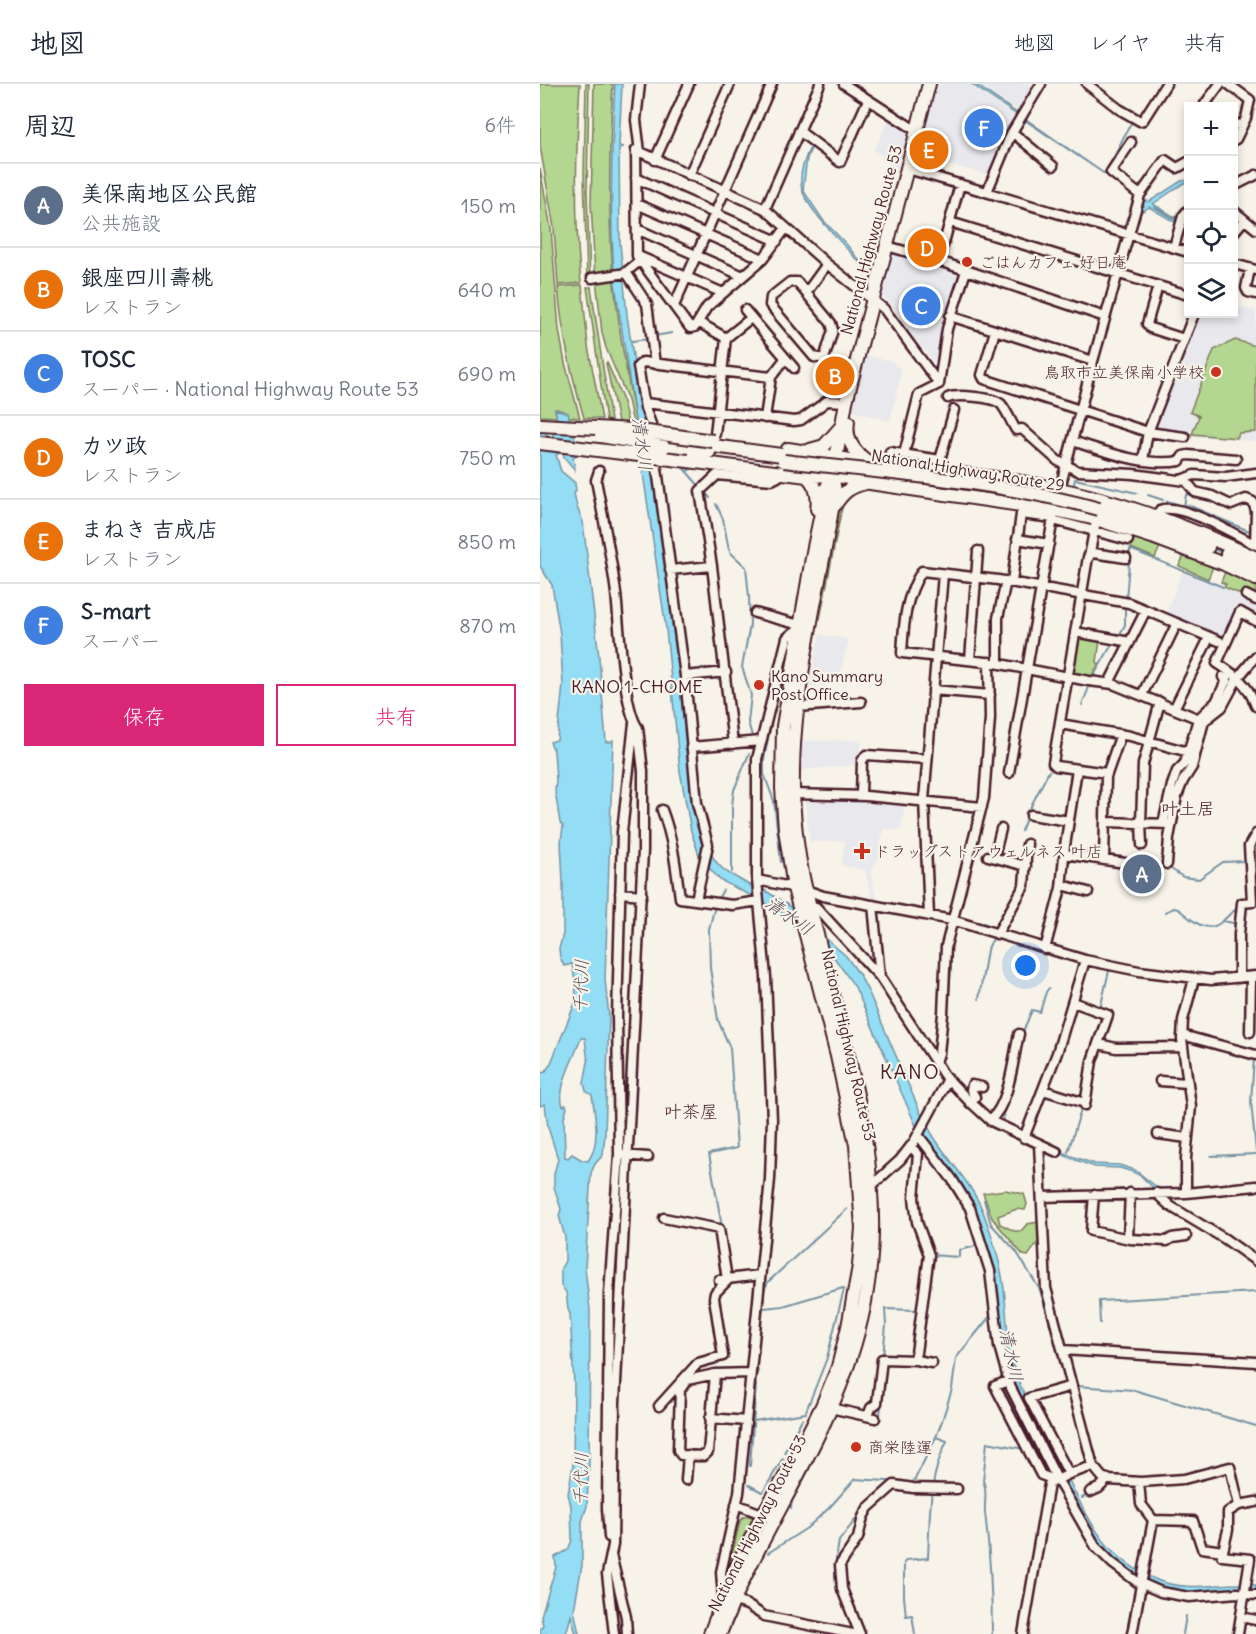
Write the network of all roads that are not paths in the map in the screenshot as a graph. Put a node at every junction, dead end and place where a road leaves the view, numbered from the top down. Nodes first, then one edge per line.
1 (640, 84) edge
2 (688, 84) edge
3 (729, 84) edge
4 (772, 84) edge
5 (820, 84) edge
6 (844, 84) edge
7 (929, 84) edge
8 (1041, 84) edge
9 (1087, 84) edge
10 (1166, 84) edge
11 (1220, 84) edge
12 (1228, 84) edge
13 (868, 100) junction
14 (1206, 102) edge
15 (1238, 123) edge
16 (799, 131) junction
17 (916, 131) junction
18 (1012, 132) junction
19 (1131, 142) dead end
20 (640, 152) junction
21 (655, 160) junction
22 (1184, 164) edge
23 (1053, 166) dead end
24 (908, 169) junction
25 (689, 175) junction
26 (1255, 176) edge
27 (636, 178) junction
28 (960, 184) junction
29 (1238, 184) edge
30 (725, 191) junction
31 (987, 192) junction
32 (1140, 195) junction
33 (637, 204) junction
34 (765, 209) junction
35 (716, 213) junction
36 (1238, 215) edge
37 (1184, 216) edge
38 (1244, 220) junction
39 (950, 222) junction
40 (1238, 227) edge
41 (786, 228) junction
42 (637, 229) junction
43 (1256, 230) edge
44 (706, 234) junction
45 (1130, 235) junction
46 (777, 241) junction
47 (887, 246) junction
48 (1174, 247) junction
49 (1184, 251) edge
50 (696, 256) junction
51 (639, 258) junction
52 (763, 260) junction
53 (939, 261) junction
54 (827, 264) junction
55 (1238, 265) edge
56 (1253, 269) edge
57 (966, 271) junction
58 (625, 273) junction
59 (1119, 274) junction
60 (742, 276) junction
61 (687, 277) junction
62 (592, 278) dead end
63 (1158, 286) junction
64 (723, 293) junction
65 (806, 293) junction
66 (1184, 294) edge
67 (1256, 294) edge
68 (872, 299) junction
69 (674, 306) junction
70 (745, 310) dead end
71 (950, 316) junction
72 (751, 318) junction
73 (1105, 318) junction
74 (1192, 318) edge
75 (698, 322) junction
76 (995, 331) junction
77 (726, 338) junction
78 (1184, 339) junction
79 (785, 360) junction
80 (1093, 361) junction
81 (655, 364) junction
82 (794, 368) dead end
83 (722, 371) junction
84 (854, 373) junction
85 (771, 377) junction
86 (939, 384) junction
87 (948, 398) dead end
88 (846, 402) junction
89 (645, 403) junction
90 (954, 410) dead end
91 (1080, 410) junction
92 (717, 412) junction
93 (765, 418) junction
94 (842, 426) junction
95 (540, 427) edge
96 (1148, 432) junction
97 (540, 436) edge
98 (714, 437) junction
99 (1185, 437) dead end
100 (1072, 441) junction
101 (540, 443) edge
102 (664, 443) junction
103 (799, 451) junction
104 (890, 452) dead end
105 (904, 454) junction
106 (836, 457) junction
107 (1236, 459) dead end
108 (1143, 460) junction
109 (868, 462) junction
110 (1065, 465) junction
111 (782, 467) junction
112 (599, 471) dead end
113 (1256, 473) edge
114 (833, 475) junction
115 (807, 476) junction
116 (1181, 480) junction
117 (870, 483) junction
118 (1059, 489) junction
119 (833, 507) junction
120 (1162, 509) junction
121 (1053, 516) junction
122 (1096, 519) junction
123 (1017, 539) junction
124 (1128, 540) dead end
125 (1049, 544) junction
126 (1256, 544) edge
127 (978, 551) dead end
128 (813, 552) junction
129 (1089, 557) junction
130 (1126, 558) dead end
131 (1256, 558) edge
132 (712, 566) junction
133 (1256, 568) edge
134 (670, 570) junction
135 (943, 574) junction
136 (976, 578) junction
137 (1256, 579) edge
138 (1009, 582) junction
139 (1041, 588) junction
140 (1082, 594) junction
141 (1246, 595) dead end
142 (1256, 600) edge
143 (1146, 610) junction
144 (755, 613) dead end
145 (1256, 621) edge
146 (1177, 623) junction
147 (800, 628) junction
148 (1075, 632) junction
149 (1209, 638) junction
150 (1219, 641) dead end
151 (1130, 642) junction
152 (937, 656) junction
153 (1256, 656) edge
154 (970, 660) junction
155 (994, 663) junction
156 (1029, 670) junction
157 (726, 672) junction
158 (685, 676) junction
159 (1068, 677) junction
160 (1223, 677) dead end
161 (1239, 677) junction
162 (1109, 683) junction
163 (933, 690) junction
164 (990, 694) junction
165 (1142, 695) junction
166 (861, 702) dead end
167 (1160, 702) junction
168 (1256, 706) edge
169 (798, 707) junction
170 (1174, 709) junction
171 (1201, 720) junction
172 (634, 723) junction
173 (1060, 724) junction
174 (1121, 734) junction
175 (761, 741) junction
176 (1150, 741) junction
177 (733, 744) junction
178 (691, 747) junction
179 (1191, 753) junction
180 (927, 759) junction
181 (1077, 769) junction
182 (1107, 772) junction
183 (1009, 773) dead end
184 (793, 794) junction
185 (861, 795) junction
186 (924, 800) junction
187 (982, 807) junction
188 (662, 810) dead end
189 (1031, 815) dead end
190 (1069, 821) junction
191 (1106, 822) junction
192 (1141, 823) junction
193 (1167, 824) junction
194 (1001, 830) dead end
195 (1256, 834) edge
196 (1027, 844) dead end
197 (1142, 845) dead end
198 (1065, 854) junction
199 (1104, 861) junction
200 (1125, 863) dead end
201 (1167, 864) dead end
202 (1026, 866) junction
203 (758, 880) junction
204 (1062, 885) junction
205 (800, 889) junction
206 (1088, 892) dead end
207 (620, 893) junction
208 (642, 895) junction
209 (696, 900) junction
210 (759, 901) junction
211 (873, 905) junction
212 (816, 907) dead end
213 (929, 916) junction
214 (952, 920) junction
215 (811, 931) junction
216 (997, 934) junction
217 (1046, 949) junction
218 (1085, 960) junction
219 (1253, 976) edge
220 (880, 977) junction
221 (1239, 978) junction
222 (1194, 980) junction
223 (1072, 1002) junction
224 (1250, 1032) dead end
225 (1019, 1034) dead end
226 (1182, 1035) junction
227 (1099, 1044) junction
228 (1183, 1047) junction
229 (1256, 1055) edge
230 (936, 1062) junction
231 (948, 1079) junction
232 (1160, 1081) dead end
233 (1188, 1083) junction
234 (982, 1087) dead end
235 (1043, 1090) junction
236 (970, 1103) junction
237 (990, 1120) junction
238 (1158, 1134) dead end
239 (918, 1135) junction
240 (1024, 1138) junction
241 (1187, 1138) junction
242 (1039, 1144) junction
243 (911, 1147) junction
244 (1057, 1152) dead end
245 (623, 1155) junction
246 (648, 1157) dead end
247 (1256, 1186) edge
248 (866, 1190) junction
249 (1130, 1193) junction
250 (1156, 1193) junction
251 (1186, 1193) junction
252 (1094, 1194) junction
253 (1042, 1197) junction
254 (664, 1218) dead end
255 (1186, 1236) dead end
256 (1128, 1238) junction
257 (1256, 1261) edge
258 (760, 1275) junction
259 (725, 1279) junction
260 (1063, 1350) junction
261 (913, 1360) junction
262 (1256, 1362) edge
263 (932, 1363) dead end
264 (750, 1373) junction
265 (715, 1374) junction
266 (1008, 1382) junction
267 (1072, 1386) junction
268 (659, 1406) dead end
269 (827, 1407) junction
270 (711, 1418) junction
271 (746, 1421) junction
272 (688, 1455) junction
273 (1093, 1466) junction
274 (1069, 1474) junction
275 (1108, 1479) junction
276 (686, 1480) dead end
277 (1056, 1480) junction
278 (1139, 1482) junction
279 (958, 1489) dead end
280 (1090, 1492) dead end
281 (1256, 1502) edge
282 (736, 1504) junction
283 (1239, 1505) junction
284 (769, 1517) junction
285 (1153, 1520) junction
286 (1223, 1551) junction
287 (611, 1553) junction
288 (1253, 1568) edge
289 (1141, 1584) junction
290 (1245, 1593) junction
291 (1256, 1595) edge
292 (728, 1599) junction
293 (1241, 1617) junction
294 (1256, 1620) edge
295 (614, 1634) edge
296 (627, 1634) edge
297 (710, 1634) edge
298 (720, 1634) edge
299 (853, 1634) edge
300 (860, 1634) edge
301 (1023, 1634) edge
302 (1132, 1634) edge
303 (1238, 1634) edge

1 - 20 street
2 - 21 street
3 - 25 street
4 - 30 street
5 - 16 street
6 - 13 street
7 - 17 highway, National Highway Route 53
8 - 18 street
9 - 10 street
11 - 14 street
12 - 15 street
13 - 16 street
13 - 17 street
16 - 34 street
17 - 24 highway, National Highway Route 53
18 - 23 street
18 - 31 street
19 - 32 street
20 - 21 street
20 - 27 street
21 - 25 street
22 - 32 street
24 - 28 street
24 - 47 highway, National Highway Route 53
25 - 30 street
26 - 29 street
27 - 33 street
27 - 35 street
28 - 31 street
28 - 39 street
30 - 34 street
30 - 35 street
31 - 45 street
32 - 45 street
33 - 42 street
33 - 44 street
34 - 41 street
35 - 44 street
35 - 46 street
36 - 38 street
37 - 48 street
38 - 40 street
38 - 43 street
39 - 53 street
39 - 59 street
41 - 46 street
41 - 54 street
42 - 50 street
42 - 51 street
44 - 50 street
44 - 52 street
45 - 48 street
45 - 59 street
46 - 52 street
47 - 53 street
47 - 68 highway, National Highway Route 53
48 - 49 street
50 - 60 street
50 - 61 street
51 - 58 street
51 - 61 street
51 - 69 street
52 - 60 street
53 - 57 street
54 - 65 street
54 - 68 street
55 - 56 street
56 - 67 street
57 - 71 street
57 - 73 street
58 - 62 street
58 - 81 street
59 - 63 street
59 - 73 street
60 - 64 street
61 - 64 street
61 - 69 street
63 - 66 street
63 - 78 street
64 - 75 street
65 - 65 street
68 - 84 highway, National Highway Route 53
68 - 86 street
69 - 75 street
70 - 72 street
71 - 76 street
71 - 86 street
72 - 77 street
72 - 79 street
73 - 80 street
74 - 78 street
75 - 77 street
76 - 80 street
76 - 91 street
77 - 83 street
78 - 96 street
79 - 82 street
79 - 85 street
80 - 91 street
81 - 83 street
81 - 89 street
83 - 85 street
83 - 92 street
84 - 88 highway, National Highway Route 53
84 - 109 highway
85 - 93 street
86 - 105 street
87 - 110 street
88 - 93 street
88 - 94 highway, National Highway Route 53
89 - 92 street
89 - 134 street
90 - 105 street
91 - 96 street
91 - 100 street
92 - 93 street
92 - 98 street
94 - 103 highway
94 - 106 highway, National Highway Route 53
95 - 98 highway, bridge
95 - 102 highway, National Highway Route 29, bridge
96 - 99 street
96 - 108 street
97 - 102 highway, National Highway Route 29, bridge
98 - 103 highway
100 - 108 street
100 - 110 street
101 - 111 highway, bridge
102 - 111 highway, National Highway Route 29
102 - 114 highway
103 - 106 highway
104 - 105 street
106 - 109 highway
106 - 114 highway, National Highway Route 53
107 - 108 street
109 - 118 highway
110 - 116 street
110 - 118 street
111 - 115 highway
111 - 122 highway, National Highway Route 29, bridge
111 - 132 street
112 - 172 street
113 - 116 street
114 - 115 highway
114 - 117 highway
114 - 119 highway, National Highway Route 53
114 - 128 highway, National Highway Route 53
115 - 128 highway
116 - 126 street
117 - 119 highway
117 - 121 highway
118 - 120 highway
118 - 121 street
119 - 169 highway, National Highway Route 53
120 - 126 street
120 - 131 highway
121 - 122 highway
121 - 123 street
121 - 125 street
122 - 124 street
122 - 129 street
122 - 133 highway, National Highway Route 29
122 - 137 highway
123 - 125 street
123 - 138 street
125 - 139 street
127 - 136 street
128 - 147 highway, National Highway Route 53
129 - 130 street
129 - 140 street
132 - 134 street
132 - 157 street
134 - 158 street
135 - 136 street
135 - 152 street
135 - 152 street
136 - 138 street
136 - 154 street
138 - 139 street
138 - 155 street
139 - 140 street
139 - 156 street
140 - 143 street
140 - 148 street
141 - 142 street
143 - 146 street
143 - 151 street
144 - 147 street
145 - 161 street
146 - 149 street
146 - 165 street
147 - 175 street
147 - 205 highway, National Highway Route 53
148 - 151 street
148 - 159 street
149 - 150 street
149 - 170 street
151 - 162 street
152 - 154 street
152 - 163 street
153 - 161 street
154 - 155 street
155 - 156 street
155 - 164 street
156 - 159 street
156 - 183 street
157 - 158 street
157 - 177 street
158 - 178 street
159 - 162 street
159 - 173 street
160 - 171 street
161 - 168 street
161 - 171 street
162 - 165 street
163 - 164 street
163 - 180 street
164 - 187 street
165 - 167 street
166 - 169 street
167 - 170 street
167 - 176 street
169 - 184 highway, National Highway Route 53
170 - 171 street
171 - 179 street
172 - 207 street
172 - 208 street
173 - 174 street
173 - 181 street
174 - 176 street
174 - 182 street
175 - 177 street
175 - 203 street
176 - 179 street
176 - 192 street
177 - 178 street
178 - 209 street
179 - 193 street
180 - 185 street
180 - 186 street
181 - 182 street
181 - 190 street
182 - 191 street
184 - 185 street
184 - 205 highway, National Highway Route 53
185 - 186 street
186 - 187 street
186 - 213 street
187 - 214 street
188 - 209 street
189 - 190 street
190 - 198 street
191 - 192 street
191 - 199 street
192 - 193 street
192 - 197 street
193 - 201 street
194 - 202 street
195 - 221 street
196 - 202 street
198 - 199 street
198 - 204 street
199 - 200 street
202 - 216 street
203 - 205 street
203 - 210 street
204 - 206 street
204 - 217 street
205 - 211 street
205 - 215 highway, National Highway Route 53
205 - 215 highway, National Highway Route 53
207 - 208 street
207 - 245 street
208 - 245 street
209 - 210 street
210 - 258 street
211 - 213 street
211 - 220 street
212 - 220 street
213 - 214 street
214 - 216 street
214 - 230 street
215 - 248 highway, National Highway Route 53
215 - 248 highway, National Highway Route 53
216 - 217 street
217 - 218 street
218 - 222 street
218 - 223 street
219 - 221 street
219 - 224 street
220 - 230 street
221 - 222 street
222 - 226 street
223 - 227 street
223 - 235 street
225 - 237 street
226 - 228 street
226 - 229 street
227 - 228 street
227 - 235 street
228 - 233 street
230 - 231 street
231 - 236 street
231 - 239 street
232 - 233 street
233 - 241 street
234 - 236 street
235 - 240 street
236 - 237 street
237 - 240 street
238 - 241 street
239 - 243 street
239 - 266 street
240 - 242 street
241 - 251 street
242 - 244 street
242 - 253 street
243 - 248 street
243 - 261 street
245 - 246 street
245 - 287 street
247 - 251 street
248 - 269 highway, National Highway Route 53
249 - 250 street
249 - 252 street
249 - 256 street
250 - 251 street
250 - 257 street
252 - 253 street
252 - 256 street
253 - 260 street
254 - 259 street
255 - 256 street
258 - 259 street
258 - 264 street
259 - 268 street
260 - 262 street
260 - 267 street
261 - 263 street
261 - 269 street
264 - 265 street
264 - 271 street
265 - 270 street
265 - 272 street
266 - 277 street
266 - 277 street
267 - 273 street
267 - 274 street
269 - 284 highway, National Highway Route 53
270 - 271 street
270 - 272 street
271 - 282 street
272 - 276 street
273 - 274 street
273 - 275 street
274 - 277 street
275 - 278 street
275 - 280 street
277 - 289 street
277 - 301 street
278 - 283 street
278 - 285 street
279 - 300 street
281 - 283 street
282 - 284 street
282 - 292 street
283 - 286 street
284 - 292 highway, National Highway Route 53
285 - 286 street
285 - 289 street
286 - 288 street
287 - 295 street
287 - 296 street
288 - 290 street
289 - 290 street
289 - 302 street
290 - 291 street
290 - 293 street
292 - 297 highway, National Highway Route 53
292 - 298 highway, National Highway Route 53
292 - 299 street
293 - 294 street
293 - 303 street

